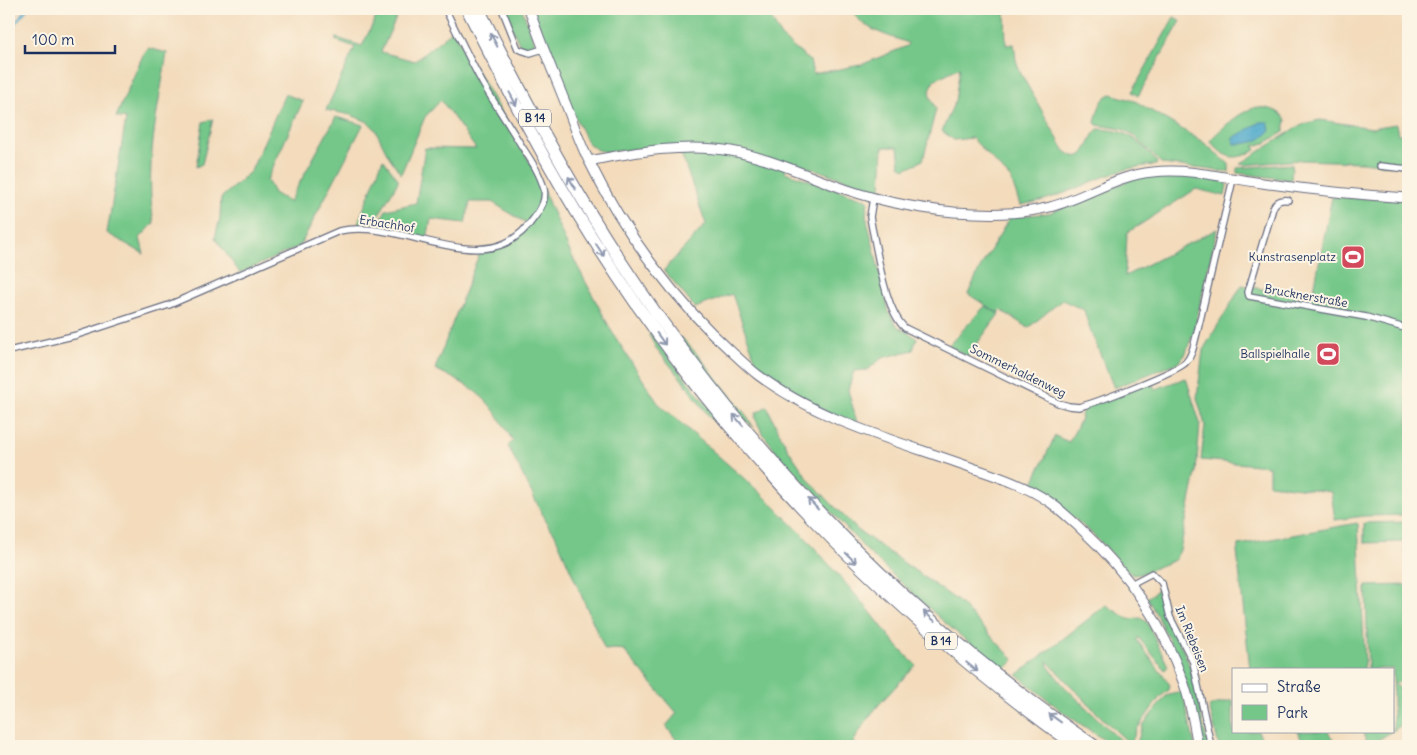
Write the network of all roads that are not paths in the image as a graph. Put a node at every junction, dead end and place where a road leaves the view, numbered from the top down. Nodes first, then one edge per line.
1 (445, 9) edge
2 (467, 9) edge
3 (479, 9) edge
4 (502, 9) edge
5 (528, 9) edge
6 (543, 49) junction
7 (589, 161) junction
8 (1380, 166) dead end
9 (1408, 169) edge
10 (1233, 179) junction
11 (873, 198) junction
12 (1408, 198) edge
13 (1288, 200) dead end
14 (1408, 329) edge
15 (9, 351) edge
16 (1131, 584) junction
17 (1076, 746) edge
18 (1095, 746) edge
19 (1198, 746) edge
20 (1211, 746) edge

1 - 15 street, Erbachhof
2 -> 17 highway, B 14
18 -> 3 highway, B 14
4 - 6 street
5 - 6 street
6 - 7 street
7 - 11 street
7 - 16 street
8 - 9 street
10 - 11 street
10 - 11 street, Sommerhaldenweg
10 - 12 street
13 - 14 street, Brucknerstraße
16 - 19 street
16 - 20 street, Im Riebeisen

